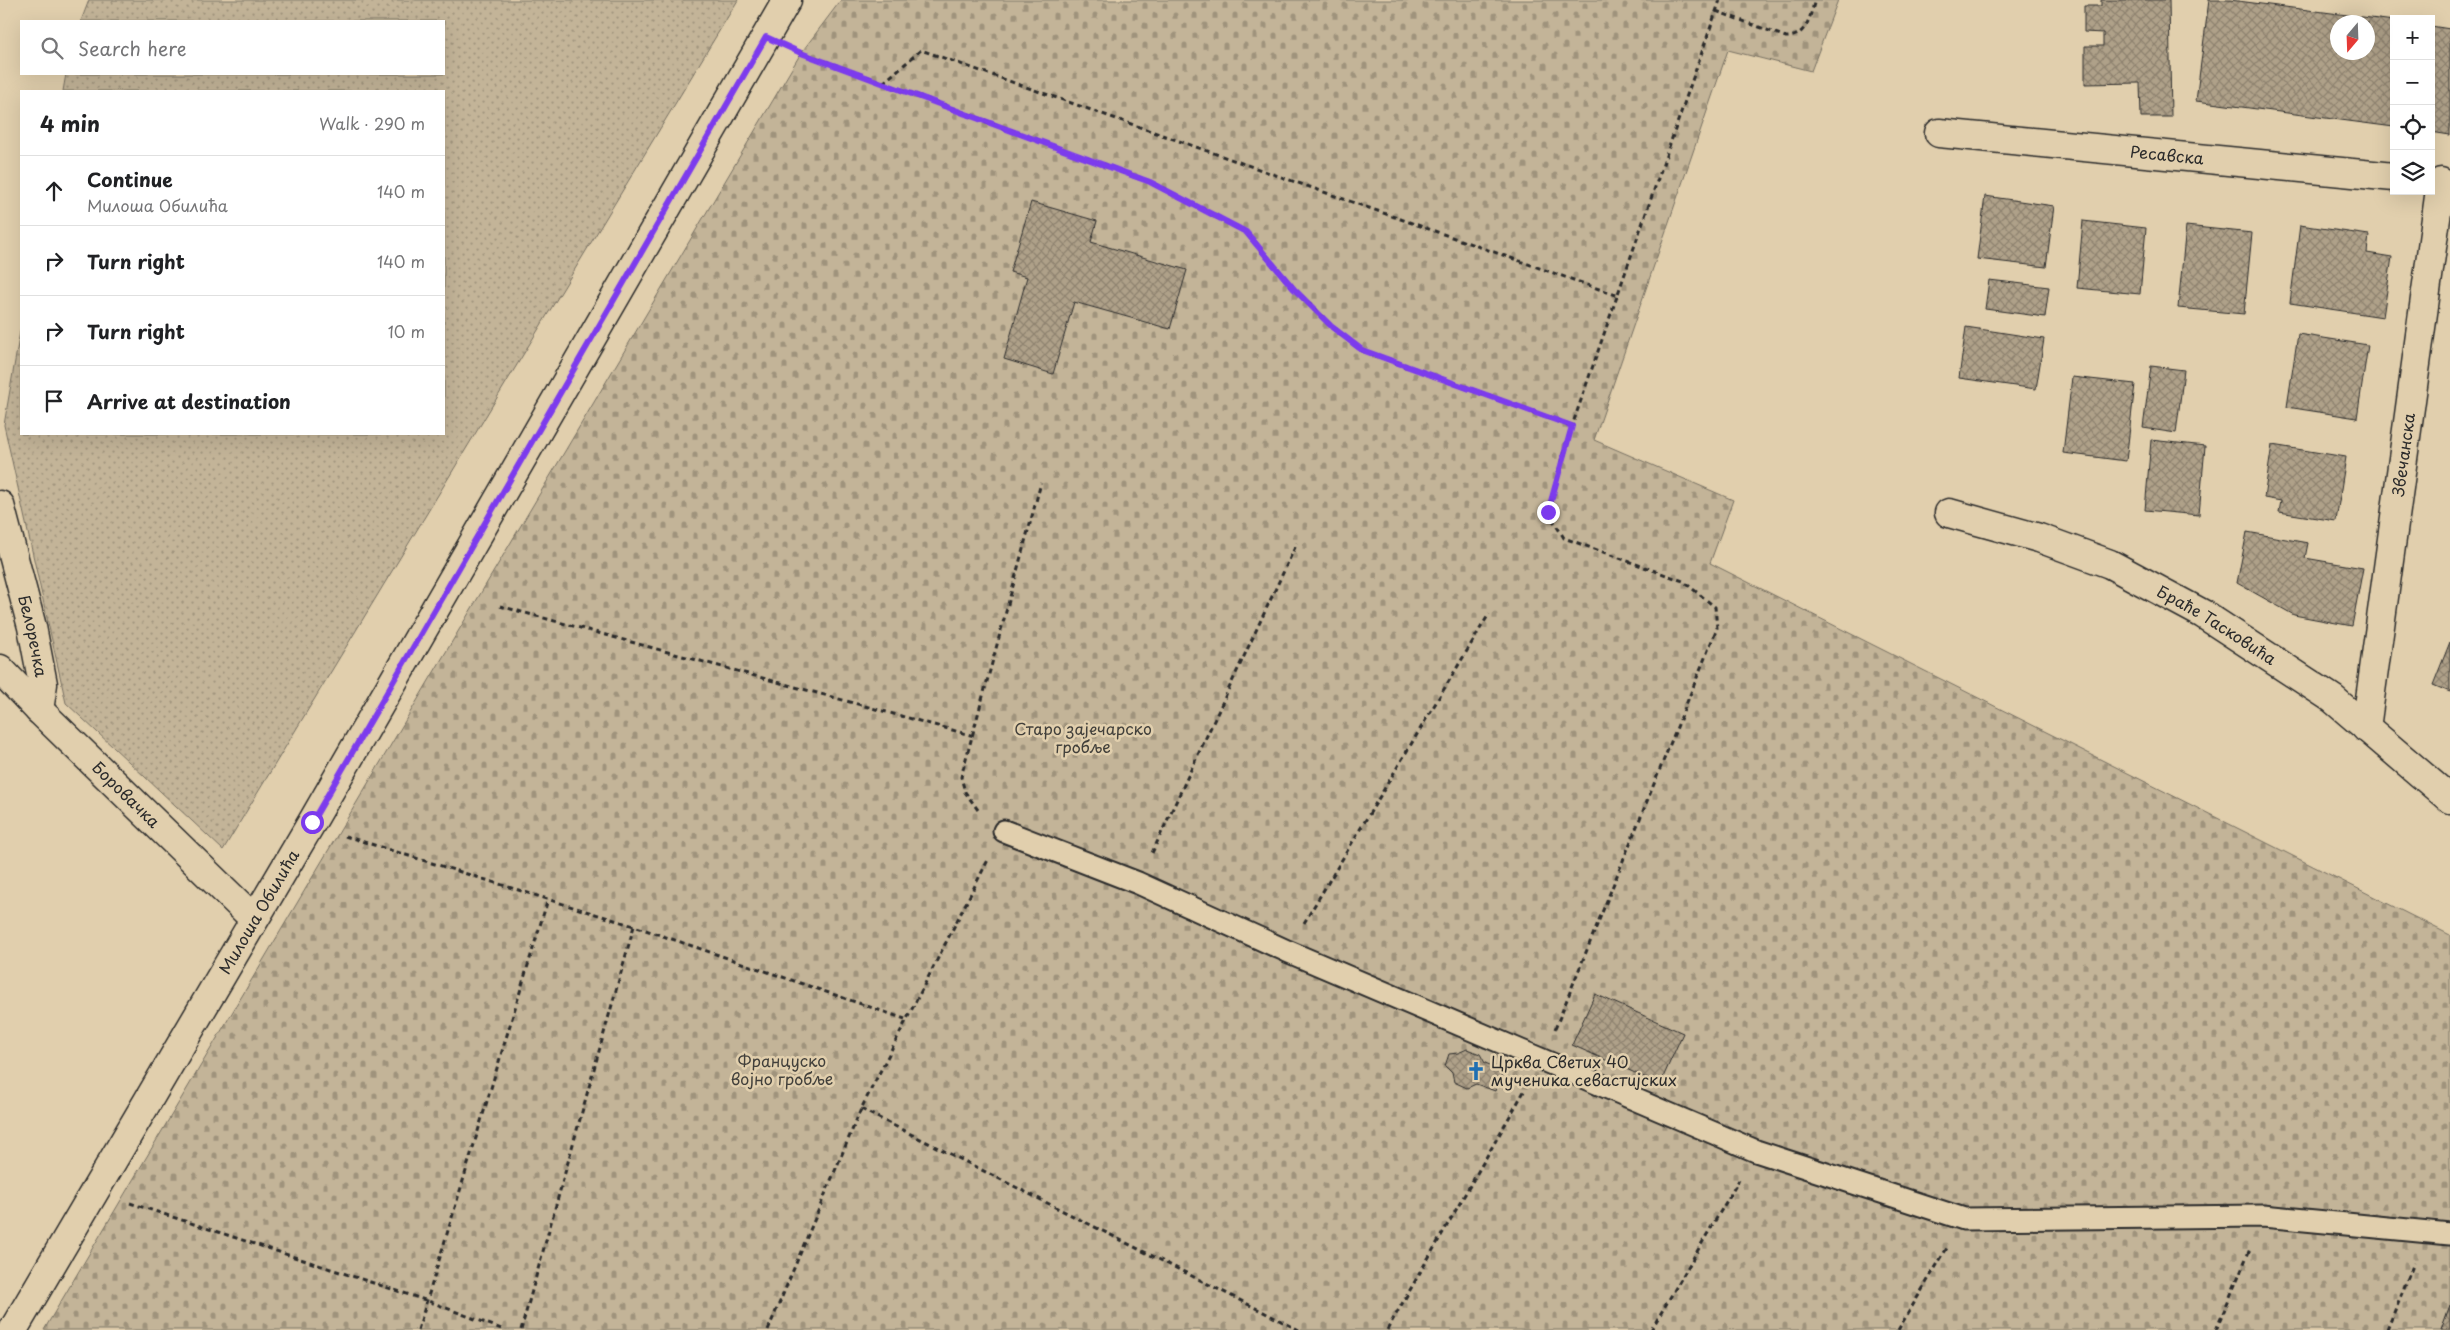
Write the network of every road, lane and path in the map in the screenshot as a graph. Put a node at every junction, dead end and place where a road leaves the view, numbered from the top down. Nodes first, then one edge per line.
1 (788, 0) edge
2 (1720, 0) edge
3 (1815, 0) edge
4 (1716, 11) junction
5 (766, 37) junction
6 (883, 83) junction
7 (1939, 133) dead end
8 (2390, 177) edge
9 (2441, 182) edge
10 (1616, 295) junction
11 (1572, 426) junction
12 (1041, 483) dead end
13 (0, 505) edge
14 (1949, 513) dead end
15 (1297, 543) dead end
16 (500, 606) dead end
17 (1489, 614) dead end
18 (0, 668) edge
19 (39, 710) junction
20 (2366, 728) junction
21 (974, 736) junction
22 (2450, 799) edge
23 (312, 822) junction
24 (1004, 831) junction
25 (1138, 883) junction
26 (548, 899) junction
27 (254, 919) junction
28 (634, 926) junction
29 (1287, 951) junction
30 (905, 1019) junction
31 (1542, 1060) junction
32 (861, 1109) junction
33 (1756, 1152) junction
34 (129, 1203) dead end
35 (2263, 1216) junction
36 (1964, 1219) junction
37 (2427, 1230) junction
38 (2450, 1234) edge
39 (428, 1301) junction
40 (13, 1330) edge
41 (418, 1330) edge
42 (504, 1330) edge
43 (521, 1330) edge
44 (768, 1330) edge
45 (1299, 1330) edge
46 (1387, 1330) edge
47 (1652, 1330) edge
48 (1898, 1330) edge
49 (2216, 1330) edge
50 (2387, 1330) edge

1 - 5 street, Милоша Обилића
2 - 4 path
3 - 4 path
4 - 10 path
5 - 6 path
5 - 23 street, Милоша Обилића
6 - 10 path
6 - 11 path
7 - 8 street, Ресавска
9 - 20 street, Звечанска
10 - 11 path
11 - 31 path
12 - 21 path
13 - 19 street, Белоречка
14 - 20 street, Браће Тасковића
15 - 25 path
16 - 21 path
17 - 29 path
18 - 19 street, Боровачка
19 - 27 street, Боровачка
20 - 22 street, Браће Тасковића
21 - 24 path
23 - 26 path
23 - 27 street, Милоша Обилића
24 - 25 lane
24 - 30 path
25 - 29 lane
26 - 28 path
26 - 39 path
27 - 40 street, Милоша Обилића
28 - 30 path
28 - 43 path
29 - 31 lane
30 - 32 path
31 - 33 lane
31 - 46 path
32 - 44 path
32 - 45 path
33 - 36 lane
33 - 47 path
34 - 39 path
35 - 36 lane
35 - 37 lane
35 - 49 path
36 - 48 path
37 - 38 lane
37 - 50 path
39 - 41 path
39 - 42 path

